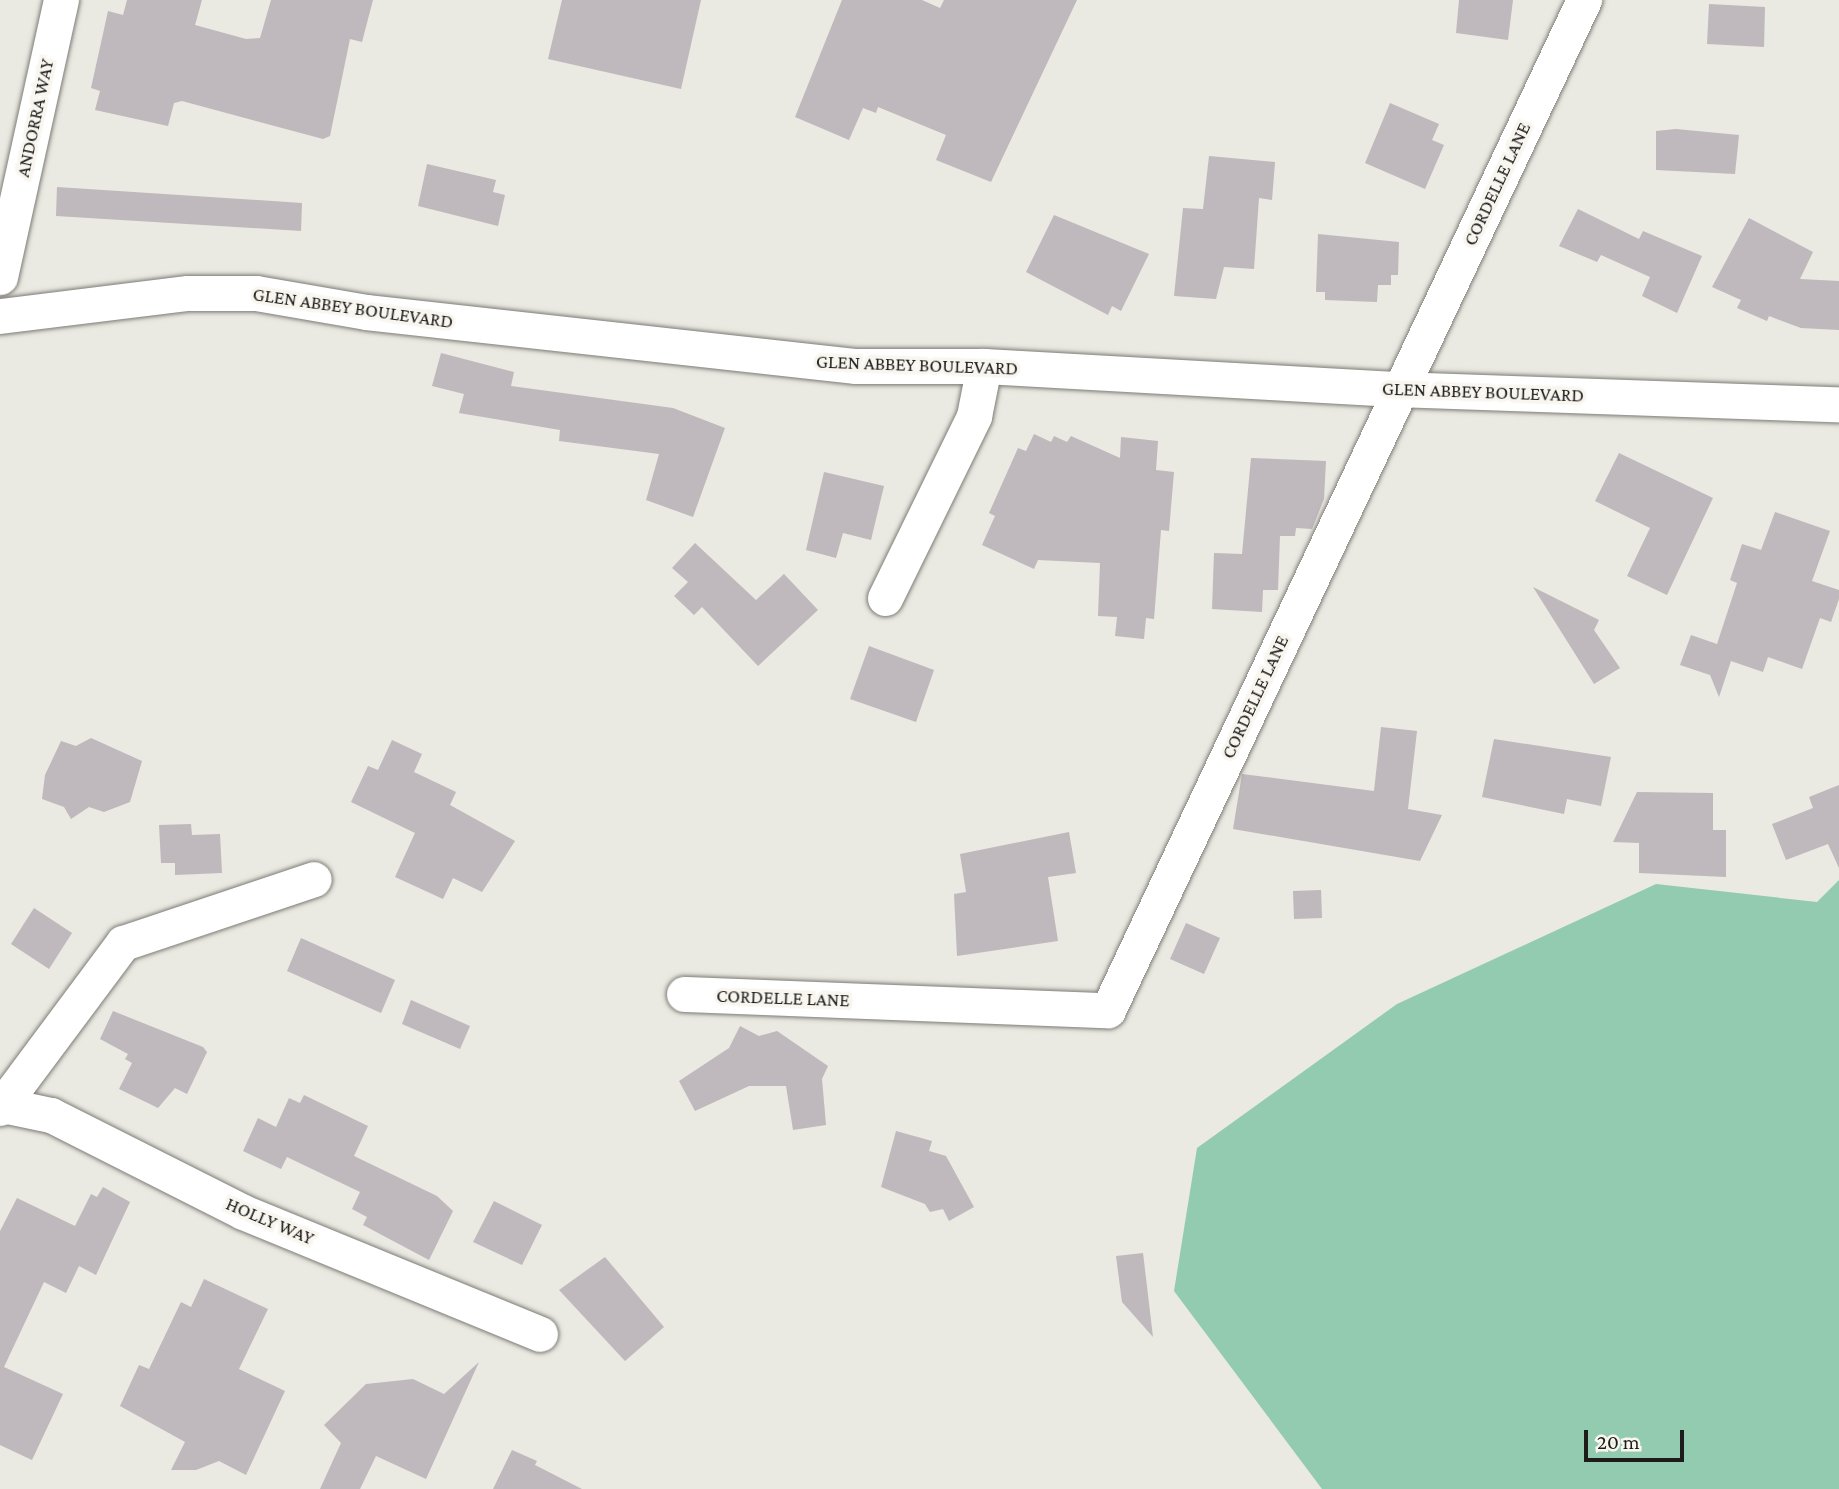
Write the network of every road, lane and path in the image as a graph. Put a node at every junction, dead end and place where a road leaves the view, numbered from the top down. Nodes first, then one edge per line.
1 (61, 0) edge
2 (1584, 0) edge
3 (0, 277) edge
4 (0, 316) edge
5 (984, 366) junction
6 (1399, 389) junction
7 (1839, 404) edge
8 (885, 598) dead end
9 (314, 879) dead end
10 (684, 994) dead end
11 (1, 1106) edge
12 (540, 1334) dead end

1 - 3 street, ANDORRA WAY
2 - 6 street, CORDELLE LANE
4 - 5 street, GLEN ABBEY BOULEVARD
5 - 6 street, GLEN ABBEY BOULEVARD
5 - 8 street
6 - 7 street, GLEN ABBEY BOULEVARD
6 - 10 street, CORDELLE LANE
9 - 11 street, HOLLY WAY
11 - 12 street, HOLLY WAY

